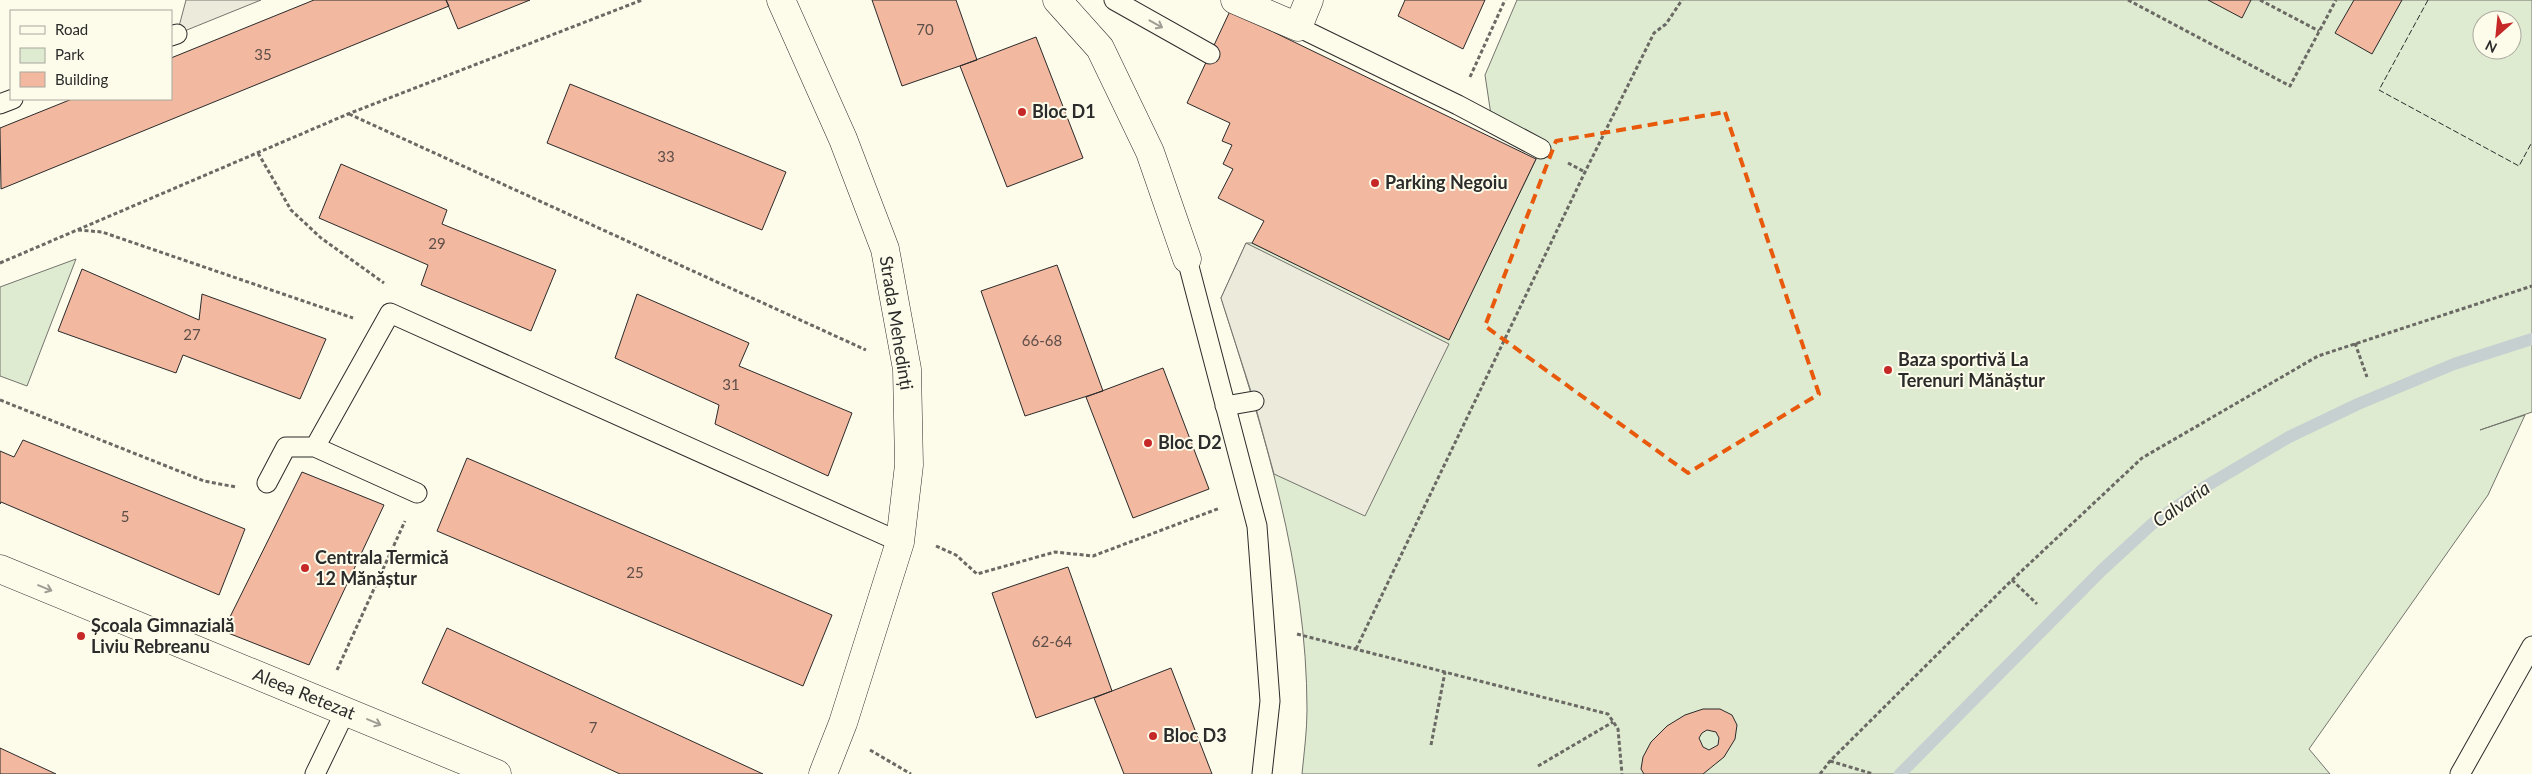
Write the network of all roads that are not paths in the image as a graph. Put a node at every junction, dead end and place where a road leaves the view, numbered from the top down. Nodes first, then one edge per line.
1 (781, 0) edge
2 (1057, 0) edge
3 (1114, 0) edge
4 (1235, 0) edge
5 (1309, 0) edge
6 (1298, 27) junction
7 (1210, 54) dead end
8 (1541, 149) dead end
9 (1187, 259) joint
10 (1254, 401) dead end
11 (1225, 406) junction
12 (315, 447) junction
13 (267, 483) road end
14 (417, 493) road end
15 (900, 542) junction
16 (0, 569) edge
17 (2532, 646) edge
18 (334, 706) junction
19 (315, 774) edge
20 (497, 774) edge
21 (823, 774) edge
22 (1262, 774) edge
23 (2460, 774) edge

1 - 15 street, Strada Mehedinți
2 - 9 street
3 -> 7 lane
4 - 6 street
5 - 6 street
6 - 8 lane
9 - 11 lane
10 - 11 lane
11 - 22 lane
12 - 13 lane
12 - 14 lane
12 - 15 lane
15 - 21 street, Strada Mehedinți
16 -> 18 street, Aleea Retezat
17 - 23 lane
18 - 19 lane
18 -> 20 street, Aleea Retezat

